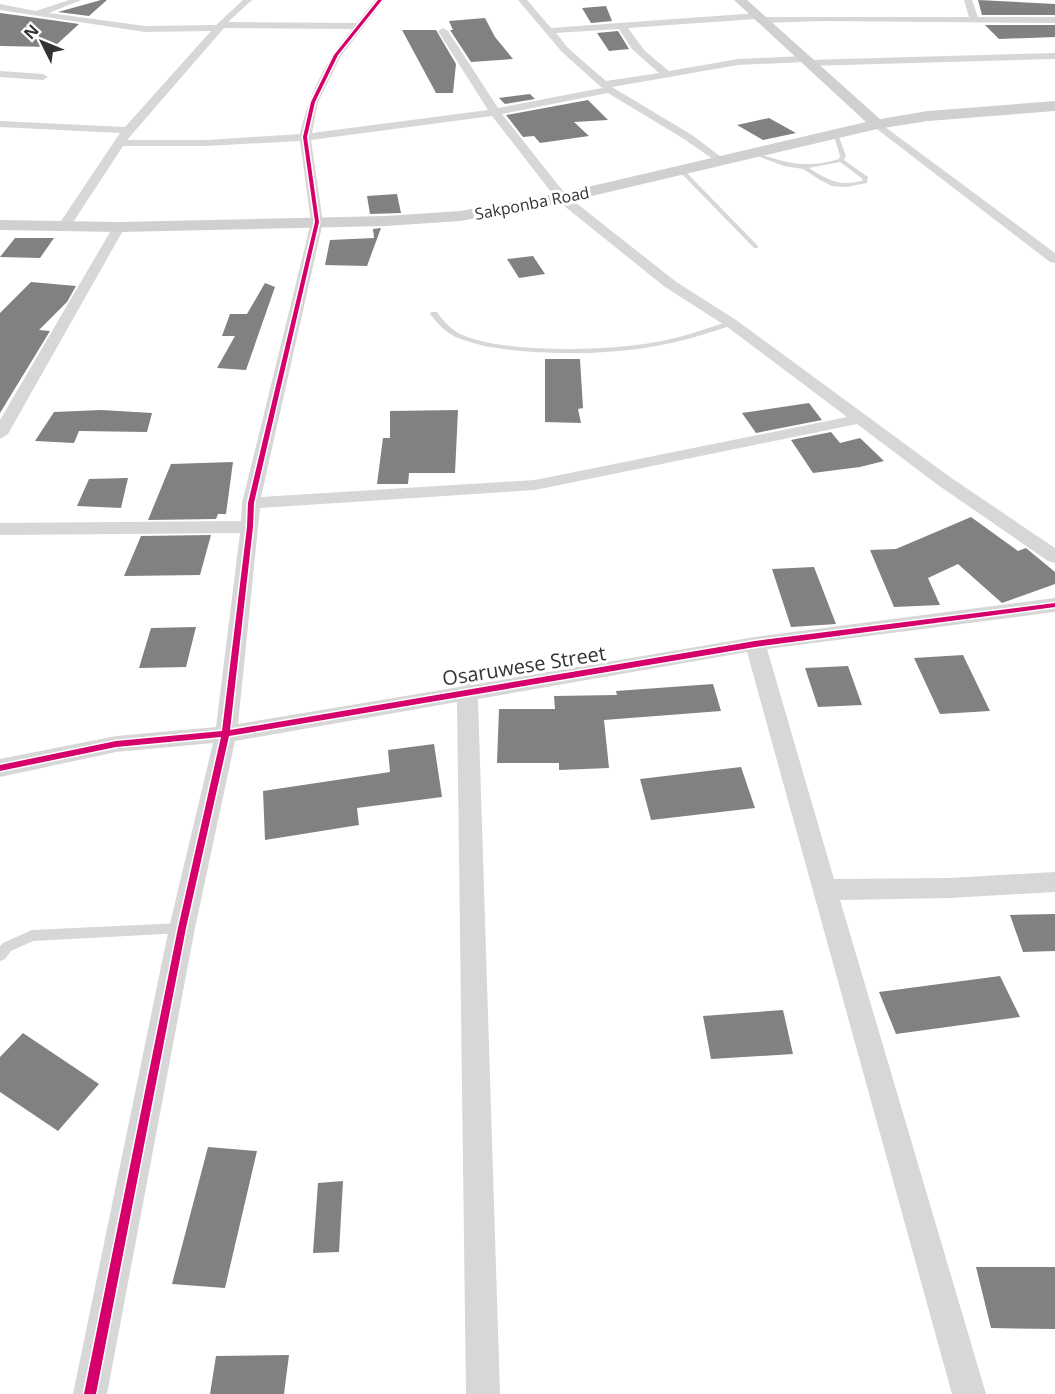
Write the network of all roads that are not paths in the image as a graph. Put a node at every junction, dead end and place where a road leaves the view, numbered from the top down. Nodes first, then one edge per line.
1 (77, 0) edge
2 (248, 0) edge
3 (380, 0) edge
4 (522, 0) edge
5 (740, 0) edge
6 (968, 0) edge
7 (0, 7) edge
8 (37, 14) junction
9 (758, 18) junction
10 (975, 20) junction
11 (1055, 20) edge
12 (358, 26) junction
13 (622, 26) junction
14 (220, 27) junction
15 (443, 31) dead end
16 (548, 31) junction
17 (1055, 56) edge
18 (806, 61) junction
19 (0, 74) edge
20 (667, 74) junction
21 (43, 77) dead end
22 (607, 88) junction
23 (1055, 106) edge
24 (495, 112) junction
25 (0, 124) edge
26 (877, 124) junction
27 (128, 130) junction
28 (835, 134) junction
29 (305, 137) junction
30 (118, 144) junction
31 (752, 153) junction
32 (841, 160) junction
33 (720, 161) junction
34 (806, 169) junction
35 (681, 170) junction
36 (562, 198) junction
37 (317, 222) junction
38 (0, 225) edge
39 (63, 227) junction
40 (119, 227) junction
41 (756, 246) dead end
42 (1055, 258) edge
43 (434, 314) dead end
44 (731, 323) junction
45 (6, 411) edge
46 (860, 419) junction
47 (0, 434) edge
48 (251, 502) junction
49 (250, 527) junction
50 (0, 529) edge
51 (1055, 557) edge
52 (1055, 605) edge
53 (755, 644) junction
54 (466, 691) junction
55 (226, 734) junction
56 (0, 768) edge
57 (1055, 882) edge
58 (825, 890) junction
59 (182, 928) junction
60 (0, 955) edge
61 (90, 1394) edge
62 (483, 1394) edge
63 (969, 1394) edge

1 - 8 street
2 - 14 street
3 - 12 street
4 - 16 street
5 - 9 main road
6 - 10 street
7 - 8 street
8 - 14 street
9 - 10 street
9 - 13 street
9 - 18 main road
10 - 11 street
12 - 14 street
12 - 29 street
13 - 16 street
13 - 20 street
14 - 27 street
15 - 24 street
16 - 22 street
17 - 18 street
18 - 20 street
18 - 26 main road
19 - 21 street
20 - 22 street
22 - 24 street
22 - 33 street
23 - 26 main road, Sakponba Road
24 - 29 street
24 - 36 street
25 - 27 street
26 - 28 main road, Sakponba Road
26 - 42 street
27 - 30 street
28 - 31 main road, Sakponba Road
28 - 32 lane
29 - 30 street
29 - 37 street
30 - 39 street
31 - 33 main road, Sakponba Road
31 - 34 lane
32 - 34 lane
32 - 34 lane
33 - 35 main road, Sakponba Road
35 - 36 main road, Sakponba Road
35 - 41 lane
36 - 37 main road, Sakponba Road
36 - 44 street
37 - 40 main road, Sakponba Road
37 - 48 street
38 - 39 main road, Sakponba Road
39 - 40 main road, Sakponba Road
40 - 45 street
43 - 44 lane
44 - 46 street
45 - 47 street
46 - 48 street
46 - 51 street
48 - 49 street
49 - 50 street
49 - 55 street
52 - 53 street, Osaruwese Street
53 - 54 street, Osaruwese Street
53 - 58 street
54 - 55 street, Osaruwese Street
54 - 62 street
55 - 56 street, Osaruwese Street
55 - 59 street
57 - 58 street
58 - 63 street
59 - 60 lane
59 - 61 street

